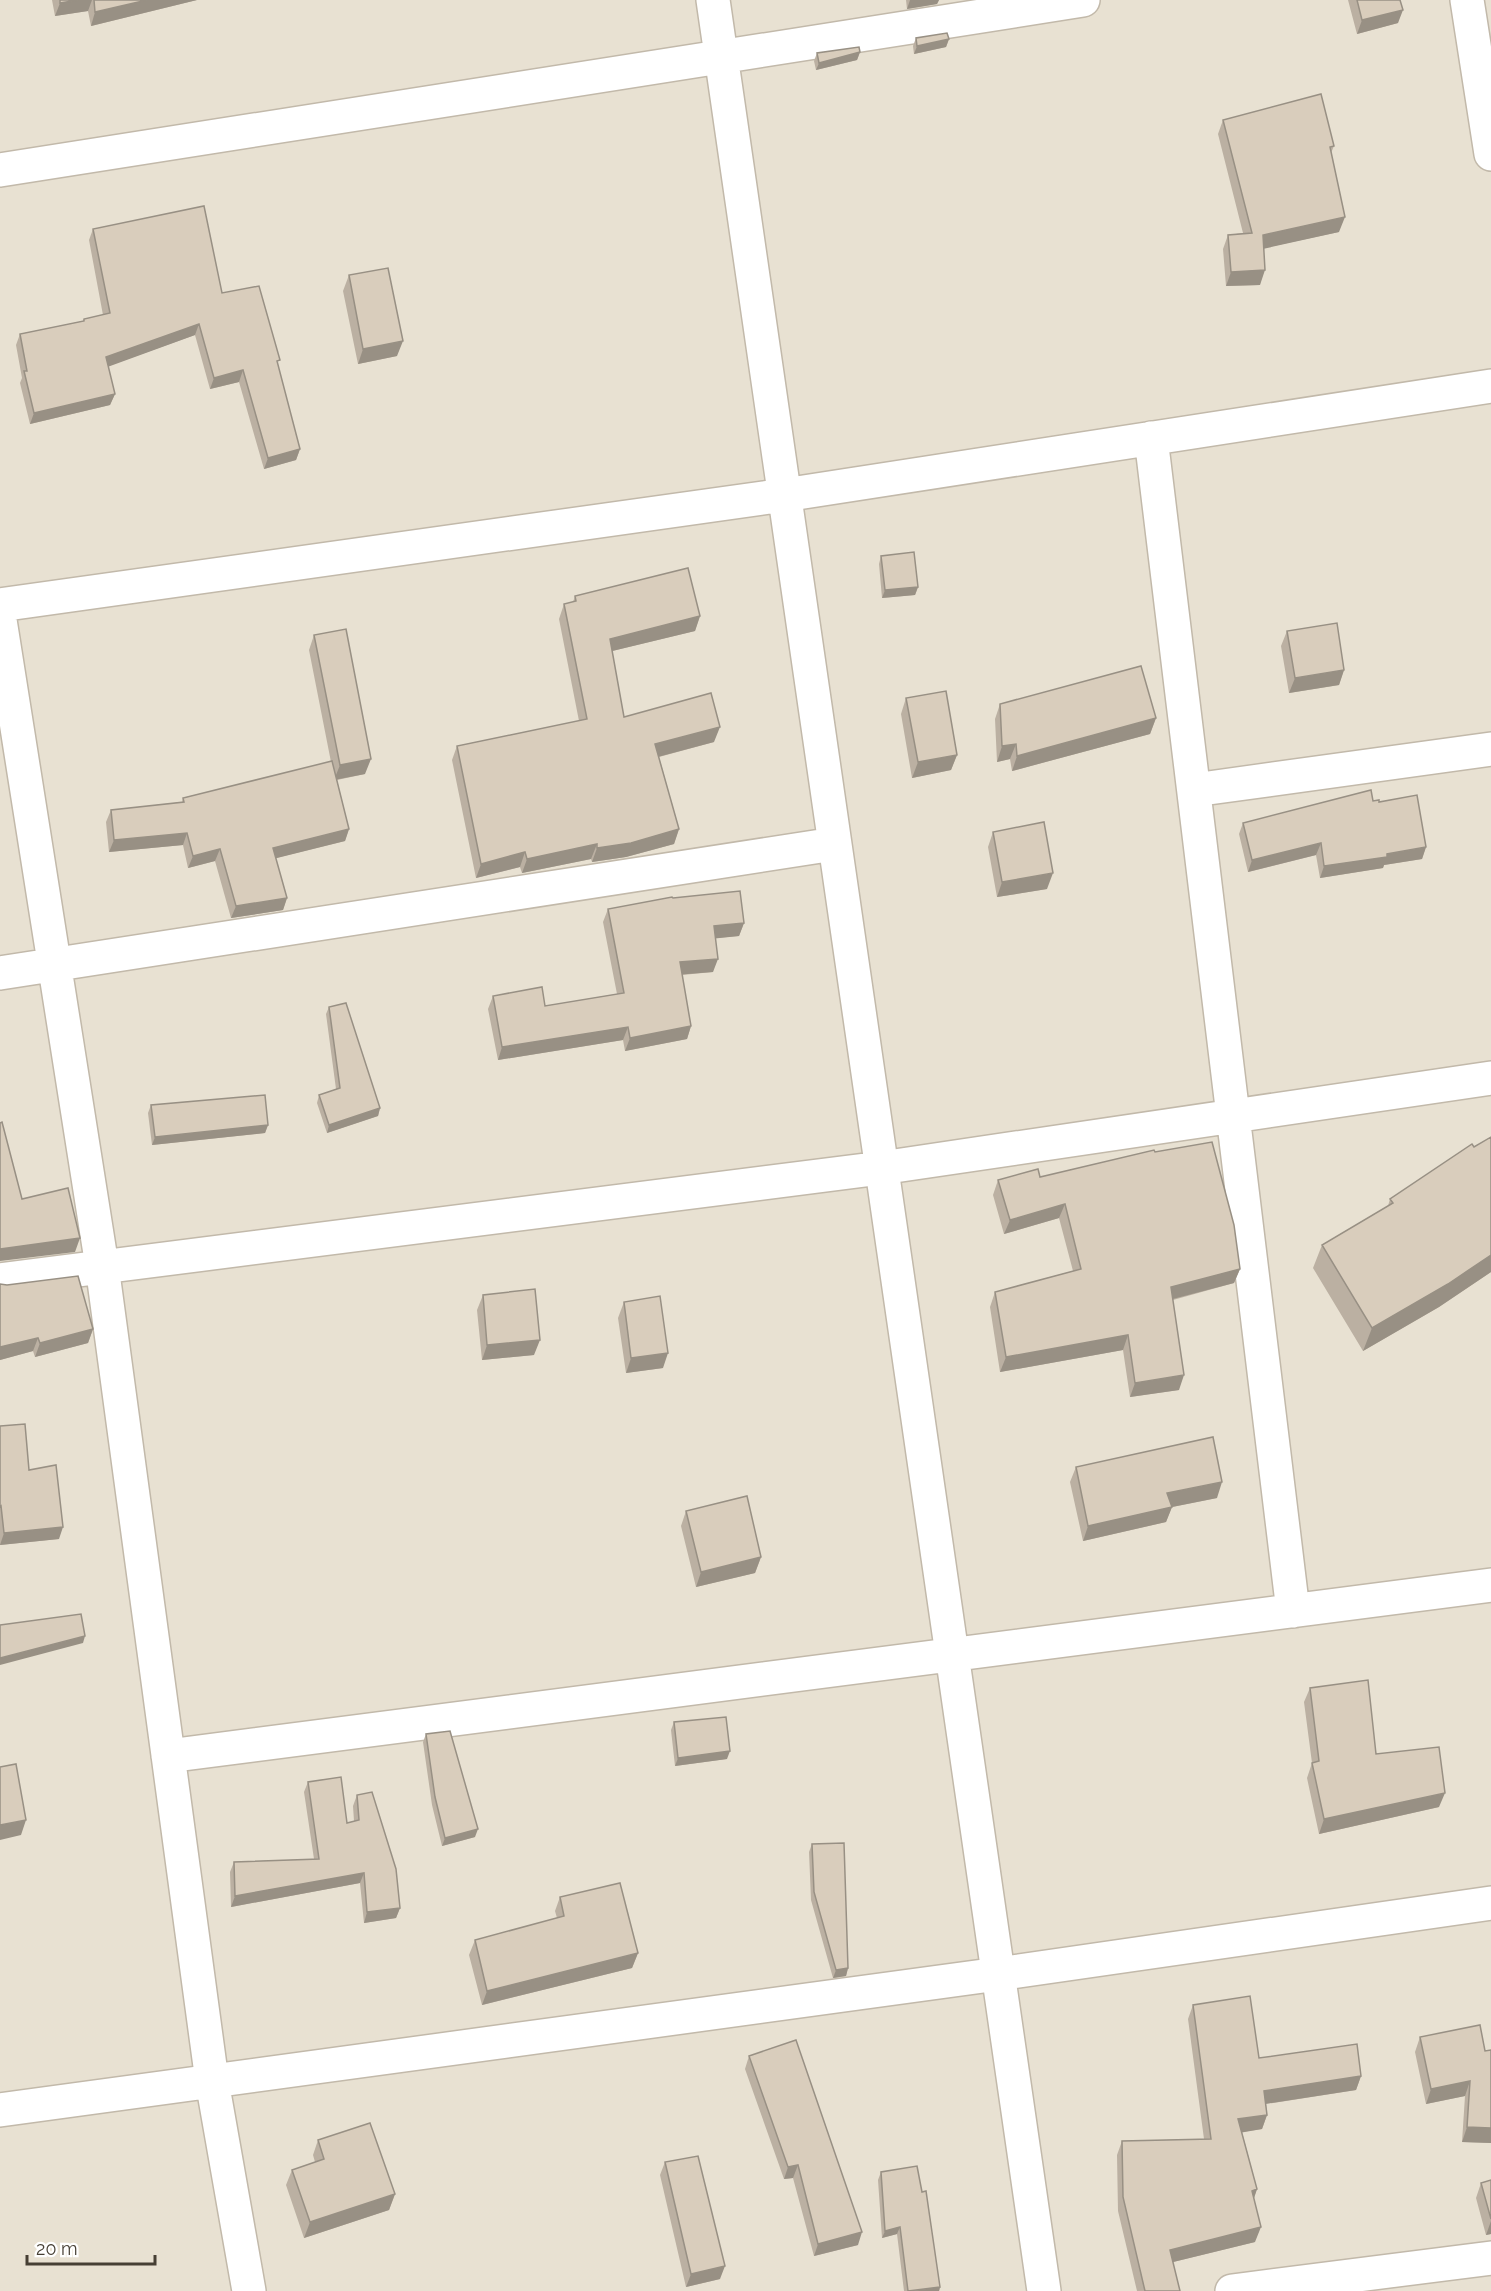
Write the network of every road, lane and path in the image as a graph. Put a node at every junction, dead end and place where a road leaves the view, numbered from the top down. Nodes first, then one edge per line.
1 (712, 0) edge
2 (1083, 0) edge
3 (1467, 0) edge
4 (720, 56) junction
5 (1491, 154) edge
6 (0, 170) edge
7 (1491, 386) edge
8 (1151, 438) junction
9 (784, 495) junction
10 (0, 605) edge
11 (0, 620) edge
12 (1491, 749) edge
13 (1194, 790) junction
14 (834, 844) junction
15 (55, 964) junction
16 (0, 973) edge
17 (1491, 1078) edge
18 (1233, 1116) junction
19 (881, 1168) junction
20 (102, 1266) junction
21 (0, 1280) edge
22 (1491, 1585) edge
23 (1293, 1611) junction
24 (951, 1654) junction
25 (168, 1756) junction
26 (1491, 1904) edge
27 (998, 1974) junction
28 (212, 2081) junction
29 (0, 2110) edge
30 (1491, 2258) edge
31 (1399, 2280) edge
32 (249, 2291) edge
33 (1044, 2291) edge
34 (1232, 2291) edge

1 - 4 street
2 - 4 street
3 - 5 street
4 - 6 street
4 - 9 street
7 - 8 street
8 - 9 street
8 - 13 street
9 - 10 street
9 - 14 street
11 - 15 street
12 - 13 street
13 - 18 street
14 - 15 street
14 - 19 street
15 - 16 street
15 - 20 street
17 - 18 street
18 - 19 street
18 - 23 street
19 - 20 street
19 - 24 street
20 - 21 street
20 - 25 street
22 - 23 street
23 - 24 street
24 - 25 street
24 - 27 street
25 - 28 street
26 - 27 street
27 - 28 street
27 - 33 street
28 - 29 street
28 - 32 street
30 - 31 street
31 - 34 street

